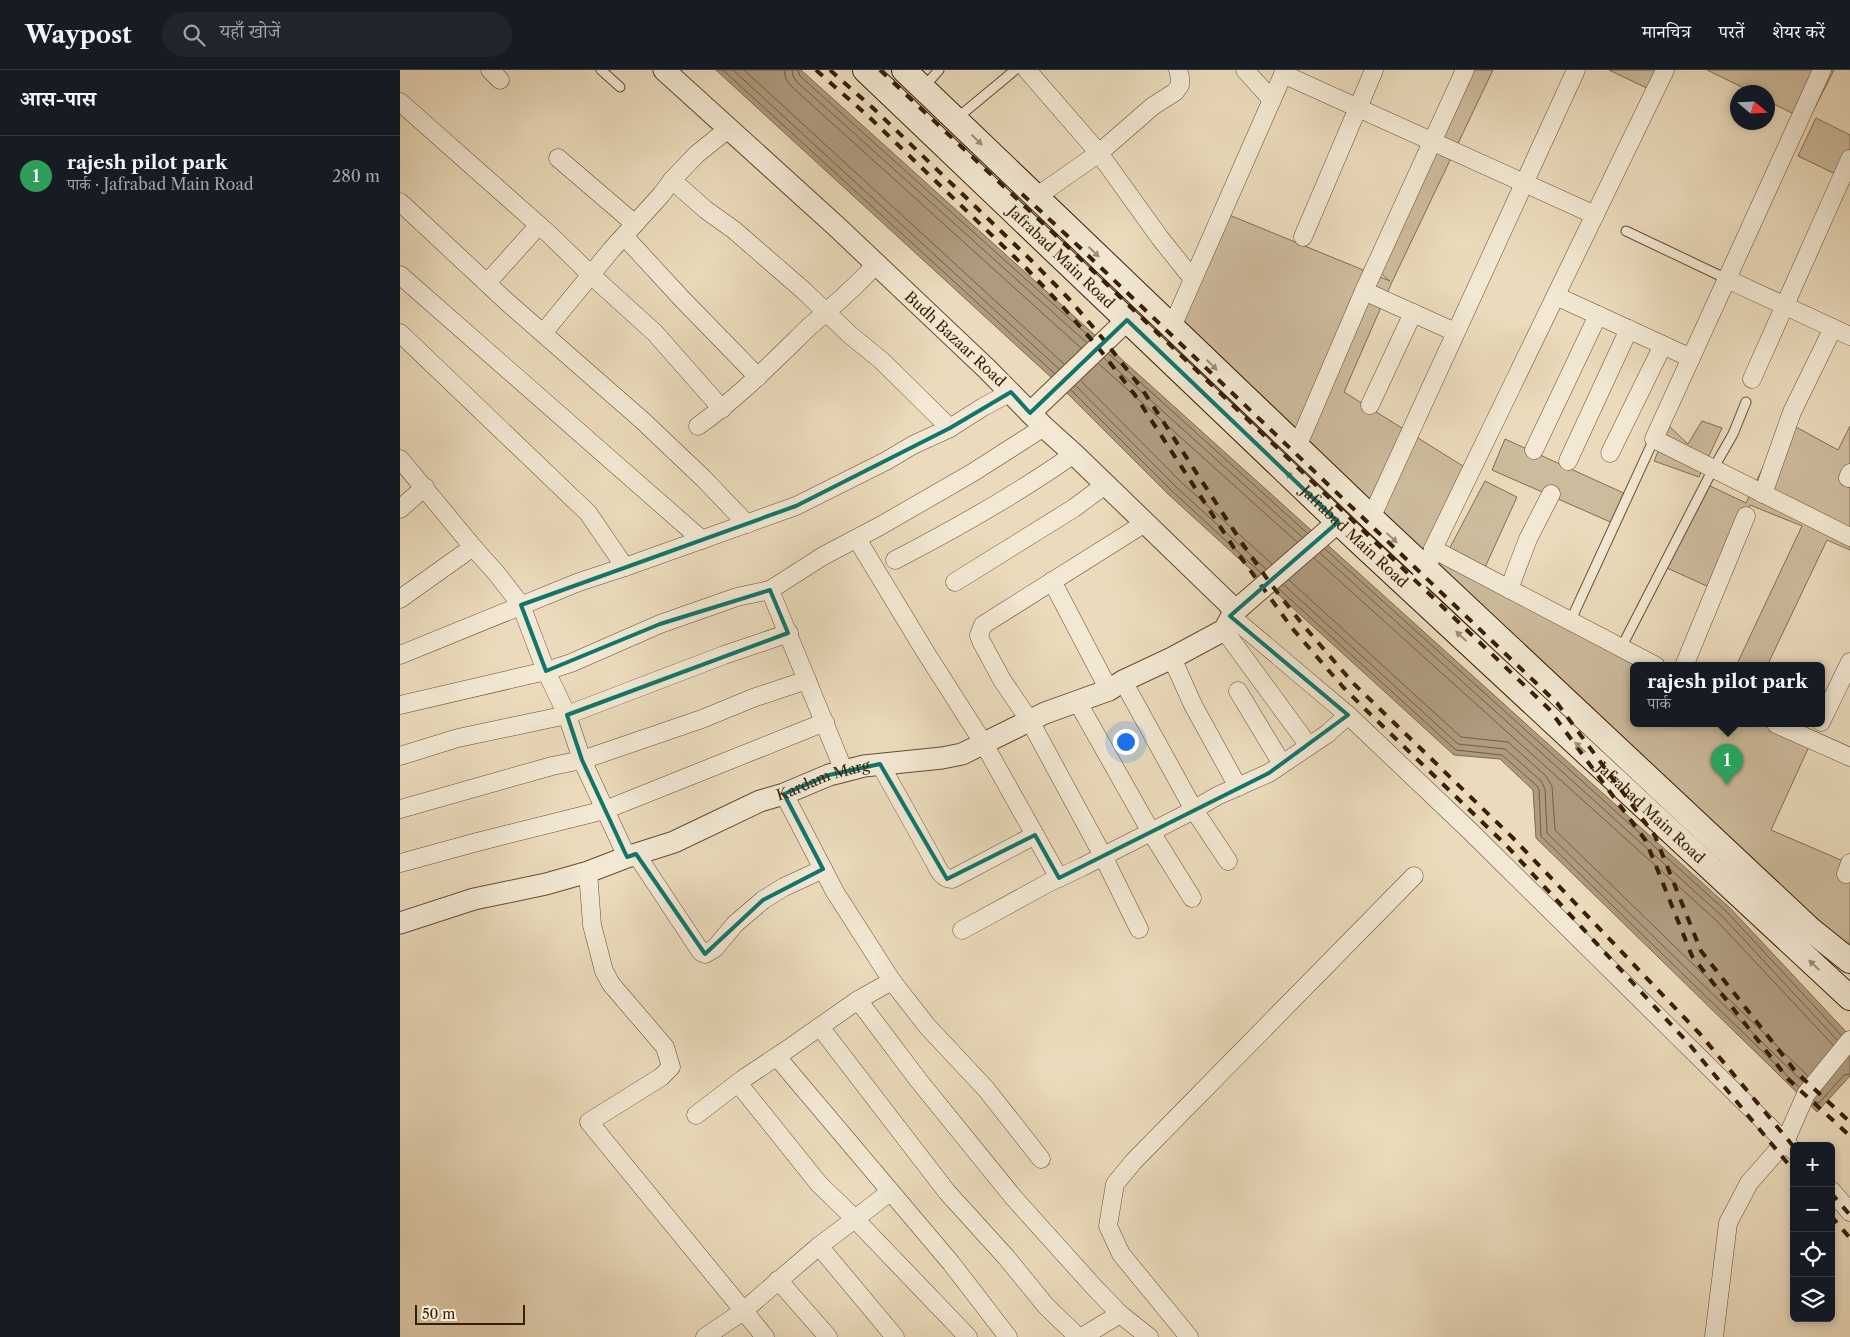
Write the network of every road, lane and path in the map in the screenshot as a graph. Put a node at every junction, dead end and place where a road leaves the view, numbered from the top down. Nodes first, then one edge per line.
1 (601, 70) edge
2 (664, 70) edge
3 (865, 70) edge
4 (904, 70) edge
5 (939, 70) edge
6 (1014, 70) edge
7 (1027, 70) edge
8 (1178, 70) edge
9 (1245, 70) edge
10 (1374, 70) edge
11 (1465, 70) edge
12 (1576, 70) edge
13 (1665, 70) edge
14 (1822, 70) edge
15 (1284, 72) edge
16 (620, 87) dead end
17 (922, 88) junction
18 (1272, 100) junction
19 (400, 102) edge
20 (1358, 109) junction
21 (955, 119) junction
22 (728, 129) junction
23 (1433, 142) junction
24 (1099, 153) junction
25 (558, 158) dead end
26 (1850, 159) edge
27 (672, 180) junction
28 (1523, 183) junction
29 (1036, 197) junction
30 (403, 210) edge
31 (1595, 215) junction
32 (539, 225) junction
33 (630, 230) junction
34 (1626, 231) dead end
35 (1303, 237) dead end
36 (876, 264) junction
37 (400, 275) edge
38 (591, 275) junction
39 (1192, 278) junction
40 (1727, 279) junction
41 (487, 283) junction
42 (1364, 291) junction
43 (1556, 296) junction
44 (1785, 306) junction
45 (826, 312) junction
46 (1413, 314) junction
47 (1598, 315) junction
48 (1127, 320) junction
49 (1172, 327) junction
50 (1833, 328) junction
51 (1629, 329) junction
52 (1455, 332) junction
53 (543, 333) junction
54 (400, 334) edge
55 (1850, 336) edge
56 (1663, 345) junction
57 (1691, 358) junction
58 (758, 377) junction
59 (1752, 379) dead end
60 (1011, 392) junction
61 (1746, 402) dead end
62 (1370, 405) dead end
63 (722, 409) junction
64 (1037, 420) junction
65 (698, 426) dead end
66 (950, 428) junction
67 (1654, 440) junction
68 (1298, 447) junction
69 (1534, 450) dead end
70 (1610, 453) dead end
71 (1074, 454) junction
72 (400, 459) edge
73 (1568, 461) dead end
74 (1713, 469) junction
75 (1104, 485) junction
76 (425, 487) junction
77 (1550, 494) dead end
78 (1763, 494) junction
79 (400, 508) edge
80 (1746, 516) dead end
81 (1371, 518) junction
82 (1338, 522) junction
83 (1145, 523) junction
84 (747, 524) junction
85 (1850, 537) edge
86 (857, 539) junction
87 (702, 540) junction
88 (473, 548) junction
89 (895, 560) dead end
90 (1430, 560) junction
91 (625, 567) junction
92 (1052, 581) junction
93 (955, 582) dead end
94 (1509, 589) junction
95 (770, 590) junction
96 (1412, 591) junction
97 (400, 600) edge
98 (521, 605) junction
99 (1230, 620) junction
100 (1570, 622) junction
101 (788, 633) junction
102 (1621, 648) junction
103 (400, 655) edge
104 (1172, 658) junction
105 (1648, 662) edge
106 (1686, 662) edge
107 (1850, 662) edge
108 (546, 671) junction
109 (807, 680) junction
110 (1116, 685) junction
111 (1238, 691) dead end
112 (1077, 702) junction
113 (400, 705) edge
114 (1825, 713) edge
115 (567, 715) junction
116 (1348, 715) junction
117 (1030, 721) junction
118 (826, 722) junction
119 (1783, 727) edge
120 (1818, 727) edge
121 (1812, 740) junction
122 (984, 744) junction
123 (1309, 746) junction
124 (400, 756) edge
125 (1850, 757) edge
126 (582, 760) junction
127 (880, 764) junction
128 (1282, 764) junction
129 (844, 771) junction
130 (1238, 787) junction
131 (784, 794) junction
132 (400, 809) edge
133 (605, 810) junction
134 (1194, 810) junction
135 (1151, 832) junction
136 (1035, 835) junction
137 (632, 856) junction
138 (1103, 856) junction
139 (1228, 861) dead end
140 (400, 863) edge
141 (823, 870) junction
142 (588, 872) junction
143 (1414, 876) dead end
144 (1059, 878) junction
145 (1192, 898) dead end
146 (400, 923) edge
147 (1139, 929) dead end
148 (962, 930) dead end
149 (1850, 961) edge
150 (892, 981) junction
151 (1850, 998) edge
152 (858, 1000) junction
153 (820, 1027) junction
154 (1850, 1040) edge
155 (777, 1057) junction
156 (738, 1083) junction
157 (696, 1115) dead end
158 (1789, 1146) edge
159 (1042, 1159) dead end
160 (890, 1192) junction
161 (1835, 1195) edge
162 (1850, 1212) edge
163 (855, 1219) junction
164 (819, 1246) junction
165 (778, 1280) junction
166 (742, 1312) junction
167 (1120, 1314) junction
168 (705, 1337) edge
169 (764, 1337) edge
170 (828, 1337) edge
171 (895, 1337) edge
172 (968, 1337) edge
173 (1008, 1337) edge
174 (1078, 1337) edge
175 (1082, 1337) edge
176 (1149, 1337) edge
177 (1189, 1337) edge
178 (1714, 1337) edge

1 - 16 lane
2 - 22 street, Budh Bazaar Road
3 - 48 main road, Jafrabad Main Road
4 - 17 main road, Jafrabad Main Road
5 - 17 lane
6 - 21 lane
7 - 24 street
8 - 24 street
9 - 18 street
10 - 20 street
11 - 23 street
12 - 28 street
13 - 31 street
14 - 40 street
15 - 18 street
15 - 20 street
17 - 21 main road, Jafrabad Main Road
18 - 39 street
19 - 32 street
20 - 23 street
20 - 35 street
21 -> 29 main road, Jafrabad Main Road
22 - 27 street
22 - 36 street, Budh Bazaar Road
23 - 28 street
23 - 42 street
24 - 29 street
24 - 39 street
25 - 33 street
26 - 44 street
27 - 33 street
27 - 45 street
28 - 31 street
28 - 52 street
29 -> 49 main road, Jafrabad Main Road
30 - 41 street
31 - 43 street
32 - 38 street
32 - 41 street
33 - 38 street
33 - 58 street
34 - 40 lane
36 - 45 street
36 - 60 street, Budh Bazaar Road
37 - 87 street
38 - 53 street
38 - 63 street
39 - 49 street
40 - 44 street
40 - 57 street
41 - 53 street
42 - 46 street
42 - 68 street
43 - 47 street
43 - 90 street
44 - 50 street
44 - 59 street
45 - 58 street
45 - 66 street
46 - 52 street
46 - 62 street
47 - 51 street
47 - 69 street
48 - 64 street
82 -> 48 main road, Jafrabad Main Road
49 -> 68 main road, Jafrabad Main Road
50 - 55 street
50 - 78 street
51 - 56 street
51 - 73 street
52 - 81 street
53 - 84 street
54 - 91 street
56 - 57 street
56 - 70 street
57 - 67 street
58 - 63 street
60 - 64 street, Budh Bazaar Road
60 - 66 street
61 - 74 lane
63 - 65 street
64 - 71 street, Budh Bazaar Road
64 - 86 street
66 - 84 street
67 - 74 street
67 - 100 lane
68 - 81 main road, Jafrabad Main Road
71 - 75 street, Budh Bazaar Road
71 - 89 street
72 - 76 street
74 - 78 street
74 - 102 lane
75 - 83 street, Budh Bazaar Road
75 - 93 street
76 - 79 street
76 - 88 street
77 - 94 street
78 - 85 street
80 - 106 street
81 -> 90 main road, Jafrabad Main Road
82 - 96 main road, Jafrabad Main Road
82 - 99 street, Kardam Marg
83 - 92 street
83 - 99 street, Budh Bazaar Road
84 - 87 street
86 - 95 street
86 - 122 street
87 - 91 street
88 - 97 street
88 - 98 street
90 - 94 street
90 - 96 street
90 - 149 main road, Jafrabad Main Road
91 - 98 street
92 - 110 street
92 - 117 street
94 - 100 street
95 - 101 street
95 - 108 street
151 -> 96 main road, Jafrabad Main Road
98 - 103 street
98 - 108 street
99 - 104 street, Kardam Marg
99 - 116 street
99 - 123 street
100 - 102 street
101 - 109 street
101 - 115 street
102 - 105 street
104 - 110 street, Kardam Marg
104 - 130 street
107 - 114 street
108 - 113 street
108 - 115 street
109 - 118 street
109 - 126 street
110 - 112 street, Kardam Marg
110 - 134 street
111 - 128 street
112 - 117 street, Kardam Marg
112 - 135 street
115 - 124 street
115 - 126 street
116 - 123 street
116 - 158 street
117 - 122 street, Kardam Marg
117 - 138 street
118 - 129 street
118 - 133 street
119 - 121 street
120 - 121 street
121 - 125 street
122 - 127 street, Kardam Marg
122 - 136 street
123 - 128 street
126 - 132 street
126 - 133 street
127 - 129 street, Kardam Marg
127 - 136 street
128 - 130 street
129 - 131 street, Kardam Marg
130 - 134 street
131 - 137 street, Kardam Marg
131 - 141 street
133 - 137 street
133 - 140 street
134 - 135 street
134 - 139 street
135 - 138 street
135 - 145 street
136 - 144 street
137 - 141 street
137 - 142 street, Kardam Marg
138 - 144 street
138 - 147 street
141 - 150 street
142 - 146 street, Kardam Marg
142 - 166 street
143 - 177 street
144 - 148 street
150 - 152 street
150 - 159 street
152 - 153 street
152 - 167 street
153 - 155 street
153 - 174 street
154 - 158 street
155 - 156 street
155 - 160 street
156 - 157 street
156 - 163 street
158 - 178 street
160 - 163 street
160 - 173 street
161 - 162 street
163 - 164 street
163 - 172 street
164 - 165 street
164 - 171 street
165 - 166 street
165 - 170 street
166 - 168 street
166 - 169 street
167 - 175 street
167 - 176 street

